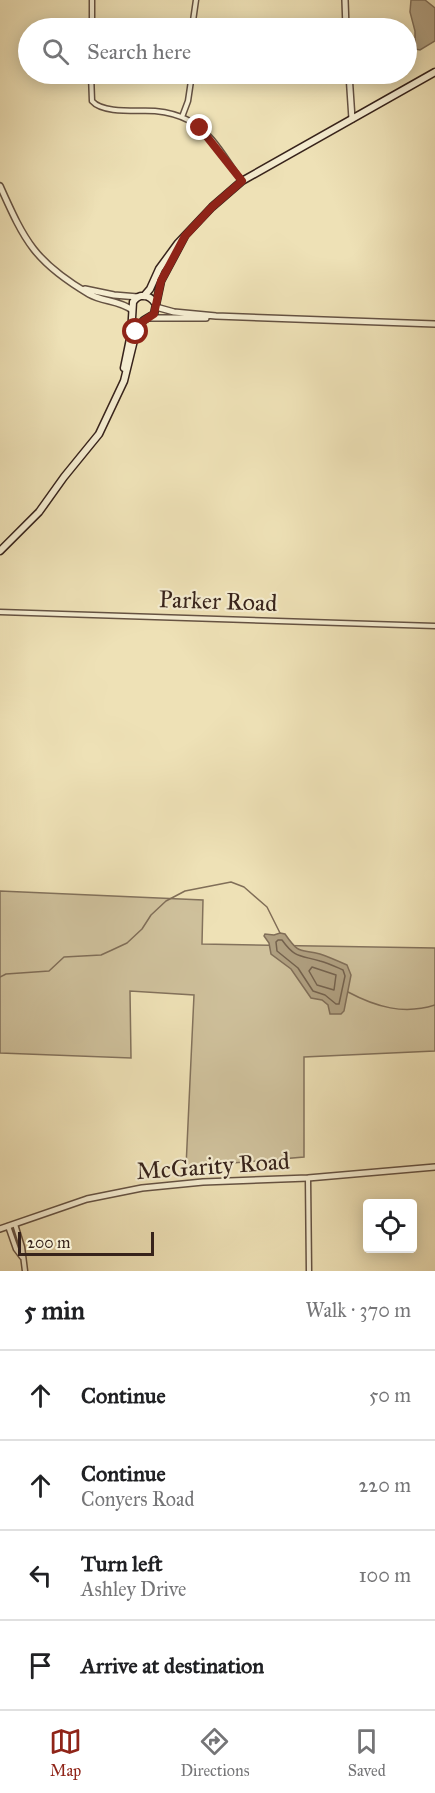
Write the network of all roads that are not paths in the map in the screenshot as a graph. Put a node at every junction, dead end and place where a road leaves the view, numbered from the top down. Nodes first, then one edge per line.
1 (92, 0) edge
2 (196, 0) edge
3 (345, 0) edge
4 (92, 18) edge
5 (193, 18) edge
6 (346, 18) edge
7 (435, 72) edge
8 (417, 82) edge
9 (91, 84) edge
10 (191, 84) edge
11 (350, 84) edge
12 (414, 84) edge
13 (182, 117) junction
14 (352, 119) junction
15 (242, 181) junction
16 (0, 186) edge
17 (185, 236) junction
18 (84, 290) junction
19 (141, 296) junction
20 (155, 305) junction
21 (132, 312) junction
22 (216, 316) junction
23 (147, 319) junction
24 (435, 324) edge
25 (122, 383) junction
26 (0, 550) edge
27 (0, 612) edge
28 (435, 626) edge
29 (435, 1167) edge
30 (308, 1178) junction
31 (15, 1224) junction
32 (8, 1226) junction
33 (0, 1229) edge
34 (24, 1260) junction
35 (25, 1271) edge
36 (309, 1271) edge

1 - 4 street
2 - 5 street
3 - 6 street
7 - 8 main road
9 - 13 street
10 - 13 street
11 - 14 street
12 - 14 main road
13 - 15 street
14 - 15 main road
15 - 17 main road
16 - 18 street
17 - 19 main road
17 - 20 main road
18 - 19 street
18 - 21 street
19 - 20 main road
19 - 21 main road
20 - 22 street
20 - 23 main road
21 - 23 main road
21 - 25 main road
22 - 23 street
22 - 24 street
23 - 25 main road
25 - 26 main road
27 - 28 street, Parker Road
29 - 30 street, McGarity Road
30 - 31 street, McGarity Road
30 - 36 street
31 - 32 street, McGarity Road
31 - 34 street
32 - 33 street, McGarity Road
32 - 34 street
34 - 35 street

